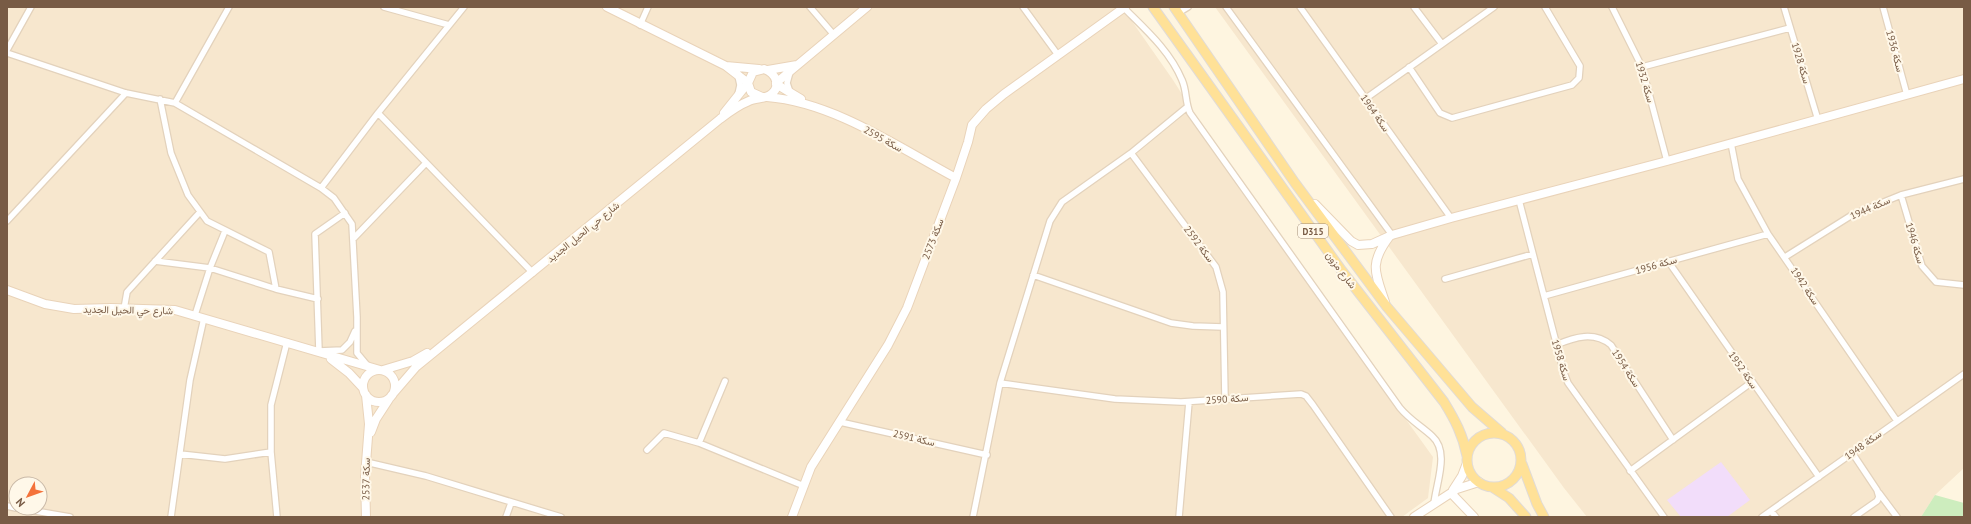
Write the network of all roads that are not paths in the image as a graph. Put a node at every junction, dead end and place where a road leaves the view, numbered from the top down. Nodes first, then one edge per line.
1 (30, 7) edge
2 (229, 7) edge
3 (384, 7) edge
4 (464, 7) edge
5 (607, 7) edge
6 (648, 7) edge
7 (810, 7) edge
8 (867, 7) edge
9 (1023, 7) edge
10 (1124, 7) edge
11 (1149, 7) edge
12 (1153, 7) edge
13 (1188, 7) edge
14 (1226, 7) edge
15 (1300, 7) edge
16 (1414, 7) edge
17 (1494, 7) edge
18 (1545, 7) edge
19 (1612, 7) edge
20 (1784, 7) edge
21 (1883, 7) edge
22 (1176, 10) edge
23 (1163, 22) junction
24 (449, 25) junction
25 (640, 25) junction
26 (1790, 28) junction
27 (834, 35) junction
28 (1442, 44) junction
29 (7, 50) edge
30 (7, 54) edge
31 (1058, 56) junction
32 (801, 63) junction
33 (726, 66) junction
34 (1409, 67) junction
35 (1642, 67) junction
36 (760, 69) junction
37 (768, 70) junction
38 (790, 72) junction
39 (738, 75) junction
40 (1964, 79) edge
41 (748, 83) junction
42 (776, 84) junction
43 (790, 92) junction
44 (126, 93) junction
45 (1907, 95) junction
46 (737, 96) junction
47 (764, 97) junction
48 (160, 99) junction
49 (1365, 99) junction
50 (175, 103) junction
51 (808, 104) junction
52 (1187, 107) junction
53 (378, 113) junction
54 (720, 119) junction
55 (1818, 120) junction
56 (1731, 143) junction
57 (1131, 154) junction
58 (1667, 161) junction
59 (425, 164) junction
60 (956, 178) junction
61 (1964, 179) edge
62 (1295, 183) junction
63 (321, 188) junction
64 (1901, 195) junction
65 (1519, 200) junction
66 (200, 212) junction
67 (345, 213) junction
68 (1451, 218) junction
69 (7, 221) edge
70 (225, 231) junction
71 (1768, 234) junction
72 (1391, 236) junction
73 (354, 238) junction
74 (1533, 254) junction
75 (1785, 257) junction
76 (156, 261) junction
77 (1668, 261) junction
78 (210, 268) junction
79 (533, 273) junction
80 (1033, 276) junction
81 (1445, 279) dead end
82 (1964, 285) edge
83 (276, 289) junction
84 (7, 290) edge
85 (1544, 296) junction
86 (318, 299) junction
87 (1387, 307) junction
88 (124, 309) junction
89 (194, 315) junction
90 (357, 317) junction
91 (204, 318) junction
92 (1223, 327) junction
93 (287, 342) junction
94 (445, 343) junction
95 (1556, 345) junction
96 (319, 350) junction
97 (370, 368) junction
98 (382, 370) junction
99 (1964, 374) edge
100 (725, 381) dead end
101 (1752, 382) junction
102 (1000, 383) junction
103 (365, 392) junction
104 (391, 396) junction
105 (1225, 399) junction
106 (1189, 402) junction
107 (1896, 421) junction
108 (840, 422) junction
109 (1502, 433) junction
110 (368, 440) junction
111 (1673, 440) junction
112 (699, 443) junction
113 (647, 450) dead end
114 (271, 452) junction
115 (180, 454) junction
116 (1853, 454) junction
117 (987, 455) junction
118 (1467, 460) junction
119 (366, 462) junction
120 (1522, 464) junction
121 (1630, 471) junction
122 (1819, 477) junction
123 (1479, 482) junction
124 (804, 486) junction
125 (1492, 487) junction
126 (1451, 492) junction
127 (1879, 493) junction
128 (511, 503) junction
129 (1434, 504) junction
130 (1771, 511) junction
131 (48, 513) edge
132 (70, 517) edge
133 (171, 517) edge
134 (277, 517) edge
135 (366, 517) edge
136 (506, 517) edge
137 (561, 517) edge
138 (792, 517) edge
139 (973, 517) edge
140 (1179, 517) edge
141 (1392, 517) edge
142 (1414, 517) edge
143 (1474, 517) edge
144 (1526, 517) edge
145 (1544, 517) edge
146 (1664, 517) edge
147 (1762, 517) edge
148 (1776, 517) edge
149 (1854, 517) edge
150 (1897, 517) edge

1 - 29 street
2 - 50 street
3 - 24 street
4 - 24 street
5 - 25 street
6 - 25 street
7 - 27 street
8 - 27 street
9 - 31 street
10 - 31 street, سكة 2573
10 - 52 street
11 - 23 street
12 - 23 main road, شارع مزون / D315
13 - 22 street
14 - 72 street
15 - 49 street, سكة 1964
16 - 28 street
17 - 28 street
18 - 34 street
19 - 35 street, سكة 1932
20 - 26 street, سكة 1928
21 - 45 street, سكة 1936
22 - 62 main road, شارع مزون / D315
23 - 118 main road, شارع مزون / D315
24 - 53 street
25 - 33 street
26 - 35 street
26 - 55 street, سكة 1928
27 - 32 street
28 - 34 street
30 - 44 street
31 - 60 street, سكة 2573
32 - 37 street
32 - 38 street
33 - 36 street
33 - 39 street
34 - 49 street
35 - 58 street, سكة 1932
36 - 37 street
36 - 41 street
37 - 42 street
38 - 42 street
38 - 43 street
39 - 41 street
39 - 46 street
40 - 45 street
41 - 46 street, شارع حي الحيل الجديد
41 - 47 street
42 - 43 street, سكة 2595
42 - 47 street
43 - 51 street, سكة 2595
44 - 48 street
44 - 69 street
45 - 55 street
46 - 54 street, شارع حي الحيل الجديد
47 - 51 street, سكة 2595
47 - 54 street, شارع حي الحيل الجديد
48 - 50 street
48 - 66 street
49 - 68 street, سكة 1964
50 - 63 street
51 - 60 street, سكة 2595
52 - 57 street
52 - 129 street
53 - 59 street
53 - 63 street
54 - 79 street, شارع حي الحيل الجديد
55 - 56 street
56 - 58 street
56 - 71 street, سكة 1942
57 - 80 street
57 - 92 street, سكة 2592
58 - 65 street
59 - 73 street
59 - 79 street
60 - 108 street, سكة 2573
61 - 64 street, سكة 1944
62 - 72 street
62 - 87 main road, شارع مزون / D315
63 - 67 street
64 - 75 street, سكة 1944
64 - 82 street, سكة 1946
65 - 68 street
65 - 74 street, سكة 1958
66 - 70 street
66 - 76 street
67 - 73 street
67 - 86 street
68 - 72 street
70 - 78 street
70 - 83 street
71 - 75 street, سكة 1942
71 - 77 street, سكة 1956
72 - 87 street
73 - 90 street
74 - 81 street
74 - 85 street, سكة 1958
75 - 107 street, سكة 1942
76 - 78 street
76 - 88 street
77 - 85 street, سكة 1956
77 - 101 street, سكة 1952
78 - 83 street
78 - 89 street
79 - 94 street, شارع حي الحيل الجديد
80 - 92 street
80 - 102 street
83 - 86 street
84 - 88 street, شارع حي الحيل الجديد
85 - 95 street, سكة 1958
86 - 96 street
87 - 109 main road, شارع مزون / D315
88 - 89 street, شارع حي الحيل الجديد
89 - 91 street, شارع حي الحيل الجديد
90 - 96 street
90 - 97 street
91 - 93 street, شارع حي الحيل الجديد
91 - 115 street
92 - 105 street, سكة 2592
93 - 96 street, شارع حي الحيل الجديد
93 - 114 street
94 - 98 street
94 - 104 street
95 - 111 street, سكة 1954
95 - 121 street, سكة 1958
96 - 97 street, شارع حي الحيل الجديد
96 - 103 street
97 - 98 street, شارع حي الحيل الجديد
98 - 103 street
98 - 104 street
99 - 107 street, سكة 1948
100 - 112 street
101 - 111 street
101 - 122 street, سكة 1952
102 - 106 street, سكة 2590
102 - 117 street
103 - 104 street
103 - 110 street
104 - 110 street
105 - 106 street, سكة 2590
105 - 141 street, سكة 2590
106 - 140 street
107 - 116 street, سكة 1948
108 - 117 street, سكة 2591
108 - 124 street, سكة 2573
109 - 118 main road
109 - 120 main road, D315
110 - 119 street, سكة 2537
111 - 121 street
112 - 113 street
112 - 124 street
114 - 115 street
114 - 134 street
115 - 133 street
116 - 122 street, سكة 1948
116 - 127 street
117 - 139 street
118 - 123 main road, D315
118 - 126 street
119 - 128 street
119 - 135 street, سكة 2537
120 - 125 main road
120 - 145 main road, D315
121 - 146 street, سكة 1958
122 - 130 street, سكة 1948
123 - 125 main road
123 - 126 street
124 - 138 street, سكة 2573
125 - 144 main road
126 - 129 street
126 - 143 street
127 - 149 street
127 - 150 street
128 - 136 street
128 - 137 street
129 - 142 street
130 - 147 street, سكة 1948
130 - 148 street
131 - 132 street

